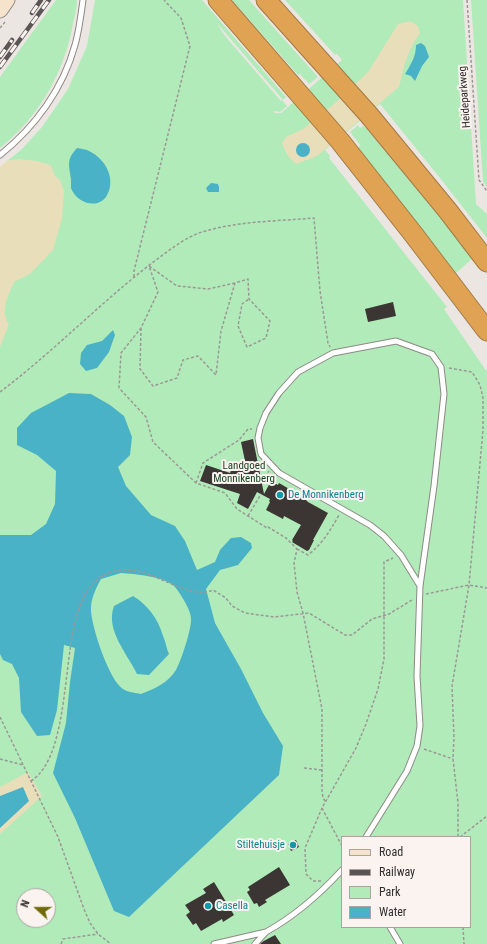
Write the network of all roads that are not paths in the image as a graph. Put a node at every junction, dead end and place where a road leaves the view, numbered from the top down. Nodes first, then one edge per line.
1 (7, 0) edge
2 (83, 0) edge
3 (218, 0) edge
4 (266, 0) edge
5 (0, 10) edge
6 (0, 155) edge
7 (487, 262) edge
8 (487, 331) edge
9 (420, 586) junction
10 (367, 836) edge
11 (341, 871) edge
12 (391, 928) edge
13 (266, 932) junction
14 (214, 944) edge
15 (255, 944) edge
16 (400, 944) edge

1 - 5 main road
2 - 6 lane
3 - 8 highway
4 - 7 highway
9 - 9 lane
9 - 10 lane
11 - 13 lane
12 - 16 lane
13 - 14 lane
13 - 15 lane

